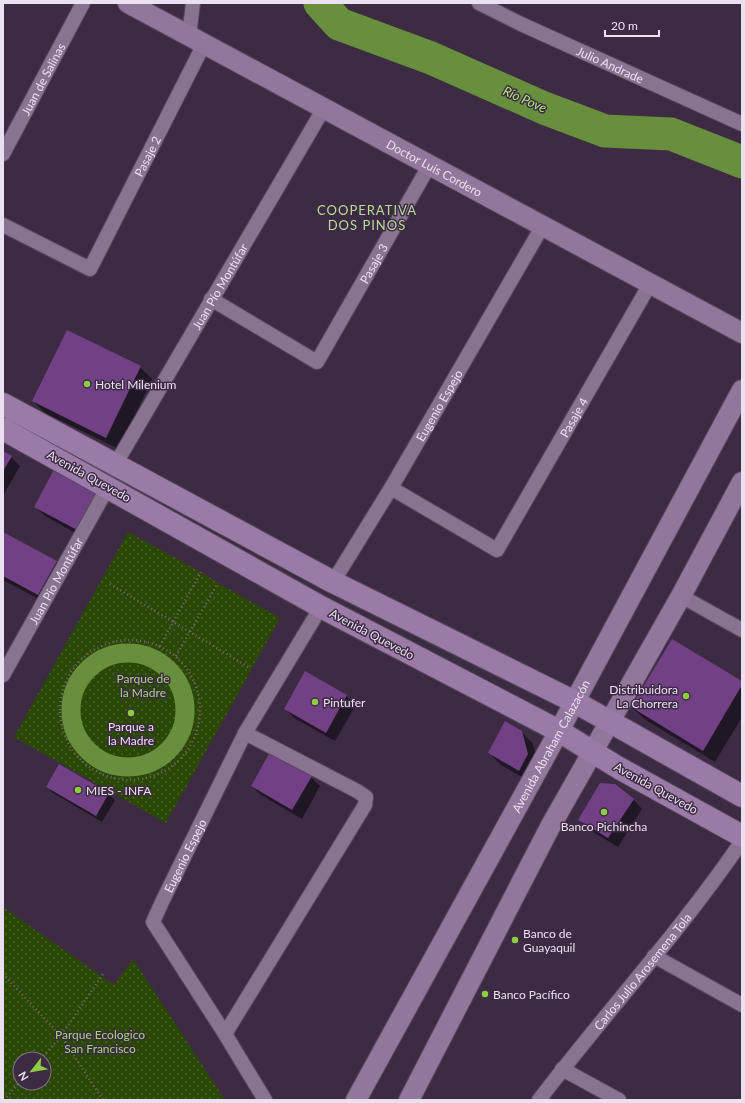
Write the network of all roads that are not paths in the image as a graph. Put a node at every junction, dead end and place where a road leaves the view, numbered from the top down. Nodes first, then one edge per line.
1 (82, 3) edge
2 (128, 3) edge
3 (193, 3) edge
4 (479, 3) edge
5 (197, 40) junction
6 (324, 108) junction
7 (742, 124) edge
8 (3, 154) edge
9 (429, 166) junction
10 (3, 225) edge
11 (542, 227) junction
12 (650, 284) junction
13 (212, 299) junction
14 (742, 333) edge
15 (742, 390) edge
16 (3, 404) edge
17 (3, 428) edge
18 (115, 465) junction
19 (742, 482) edge
20 (108, 486) junction
21 (392, 488) junction
22 (333, 582) junction
23 (681, 596) junction
24 (321, 607) junction
25 (742, 630) edge
26 (3, 675) edge
27 (574, 702) junction
28 (609, 722) junction
29 (559, 731) junction
30 (245, 733) junction
31 (593, 751) junction
32 (742, 796) edge
33 (742, 836) edge
34 (742, 841) edge
35 (654, 956) junction
36 (742, 1005) edge
37 (225, 1034) junction
38 (562, 1069) junction
39 (265, 1100) edge
40 (356, 1100) edge
41 (409, 1100) edge
42 (539, 1100) edge
43 (619, 1100) edge

1 - 8 street, Juan de Salinas
2 - 5 main road, Doctor Luis Cordero
3 - 5 street, Pasaje 2
4 - 7 street, Julio Andrade
5 - 6 main road, Doctor Luis Cordero
5 - 10 street, Pasaje 2
6 - 9 main road, Doctor Luis Cordero
6 - 13 street, Juan Pío Montúfar
9 - 11 main road, Doctor Luis Cordero
9 - 13 street, Pasaje 3
11 - 12 main road, Doctor Luis Cordero
11 - 21 street, Eugenio Espejo
12 - 14 main road, Doctor Luis Cordero
12 - 21 street, Pasaje 4
13 - 18 street, Juan Pío Montúfar
15 - 27 main road, Avenida Abraham Calazacón
16 - 18 main road, Avenida Quevedo
17 - 20 main road, Avenida Quevedo
18 - 22 main road, Avenida Quevedo
19 - 23 main road
20 - 24 main road, Avenida Quevedo
20 - 26 street, Juan Pío Montúfar
21 - 22 street, Eugenio Espejo
22 - 27 main road, Avenida Quevedo
23 - 25 street
23 - 28 main road
24 - 29 main road, Avenida Quevedo
24 - 30 street, Eugenio Espejo
27 - 28 main road, Avenida Quevedo
27 - 29 main road, Avenida Abraham Calazacón
28 - 31 main road
28 - 32 main road, Avenida Quevedo
29 - 31 main road, Avenida Quevedo
29 - 40 main road, Avenida Abraham Calazacón
30 - 37 street, Eugenio Espejo
30 - 37 street
31 - 33 main road, Avenida Quevedo
31 - 41 main road
34 - 35 street, Carlos Julio Arosemena Tola
35 - 36 street
35 - 38 street, Carlos Julio Arosemena Tola
37 - 39 street, Eugenio Espejo
38 - 42 street, Carlos Julio Arosemena Tola
38 - 43 street

